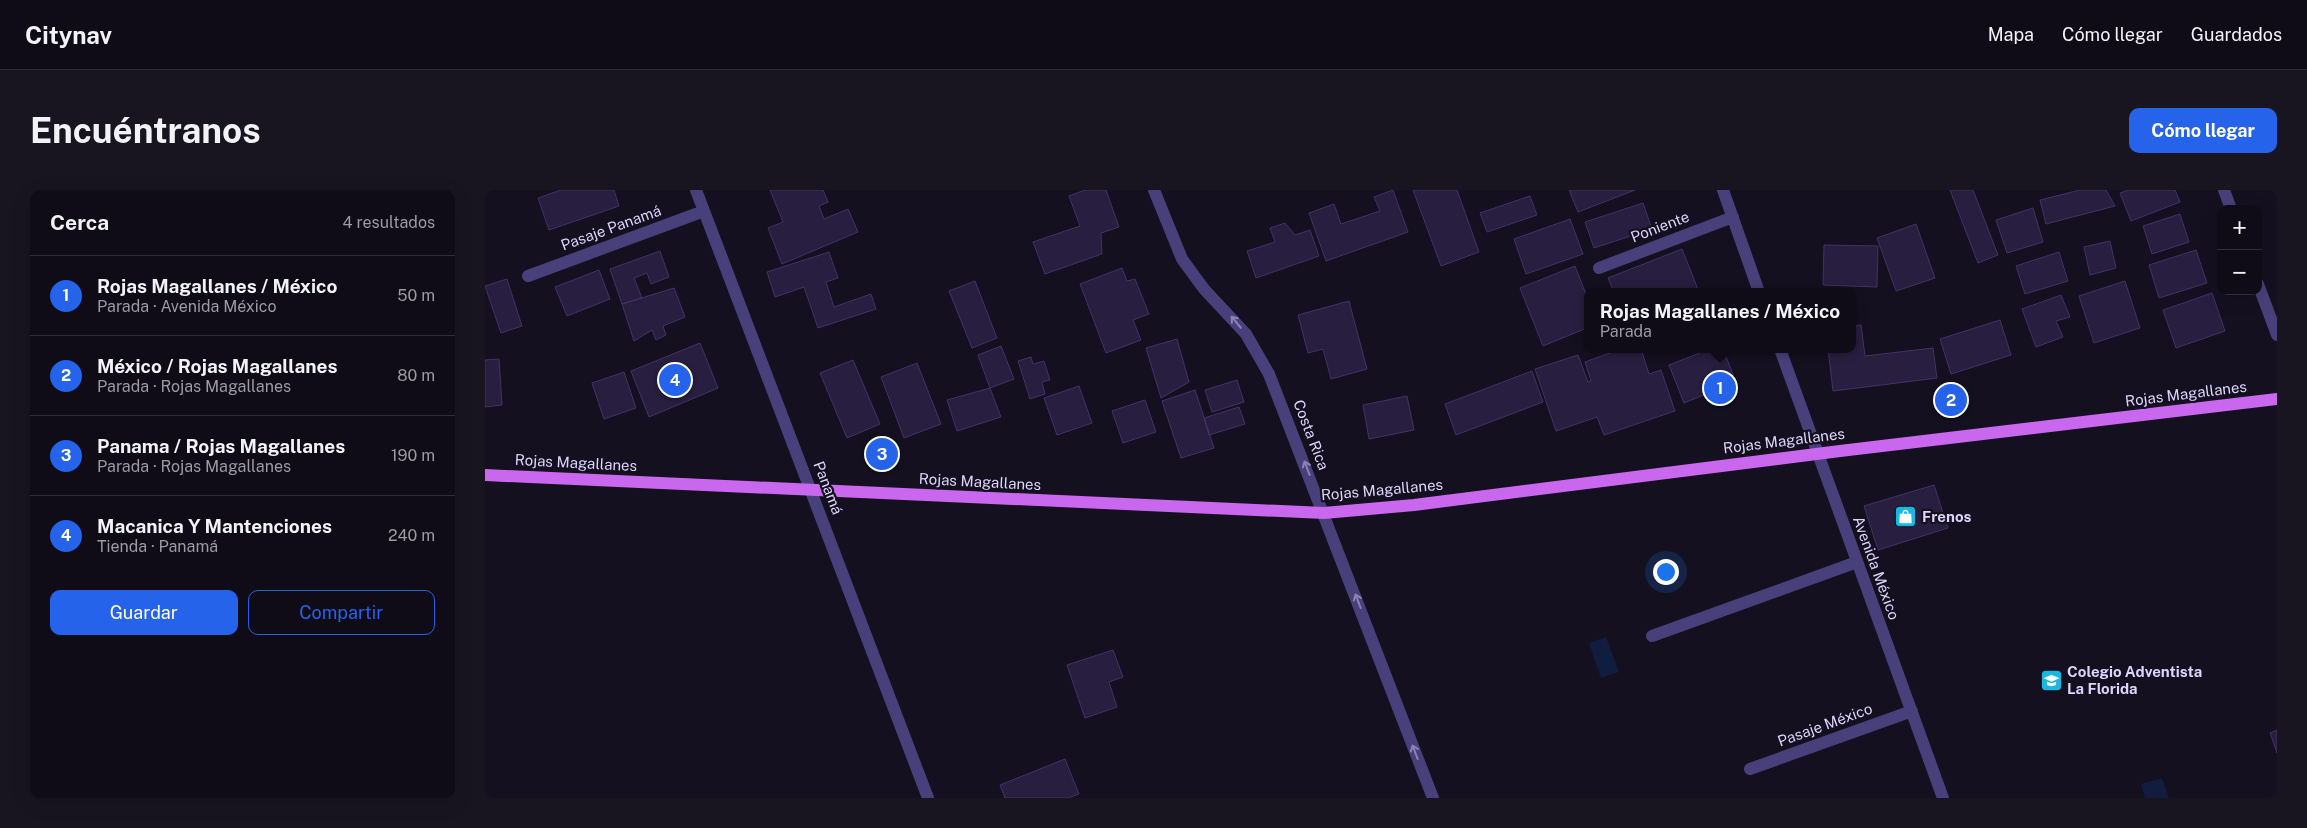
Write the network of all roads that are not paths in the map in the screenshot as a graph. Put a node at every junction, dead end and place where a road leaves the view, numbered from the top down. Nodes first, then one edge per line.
1 (696, 190) edge
2 (1154, 190) edge
3 (1723, 190) edge
4 (2224, 190) edge
5 (2230, 205) edge
6 (704, 211) junction
7 (1733, 217) junction
8 (1599, 268) dead end
9 (528, 276) dead end
10 (1758, 288) edge
11 (2262, 295) edge
12 (2277, 335) edge
13 (1781, 353) edge
14 (2277, 400) edge
15 (1817, 453) junction
16 (485, 475) edge
17 (811, 490) junction
18 (1324, 513) junction
19 (1857, 562) junction
20 (1652, 636) dead end
21 (1911, 711) junction
22 (1750, 769) dead end
23 (928, 798) edge
24 (1433, 798) edge
25 (1943, 798) edge

1 - 6 street, Panamá
18 -> 2 street, Costa Rica
3 - 7 street
4 - 5 street
6 - 9 street, Pasaje Panamá
6 - 17 street, Panamá
7 - 8 street, Poniente
7 - 10 street
11 - 12 street
13 - 15 street, Avenida México
14 - 15 main road, Rojas Magallanes
15 - 18 main road, Rojas Magallanes
15 - 19 street, Avenida México
16 - 17 main road, Rojas Magallanes
17 - 18 main road, Rojas Magallanes
17 - 23 street, Panamá
24 -> 18 street, Costa Rica
19 - 20 street
19 - 21 street, Avenida México
21 - 22 street, Pasaje México
21 - 25 street, Avenida México

